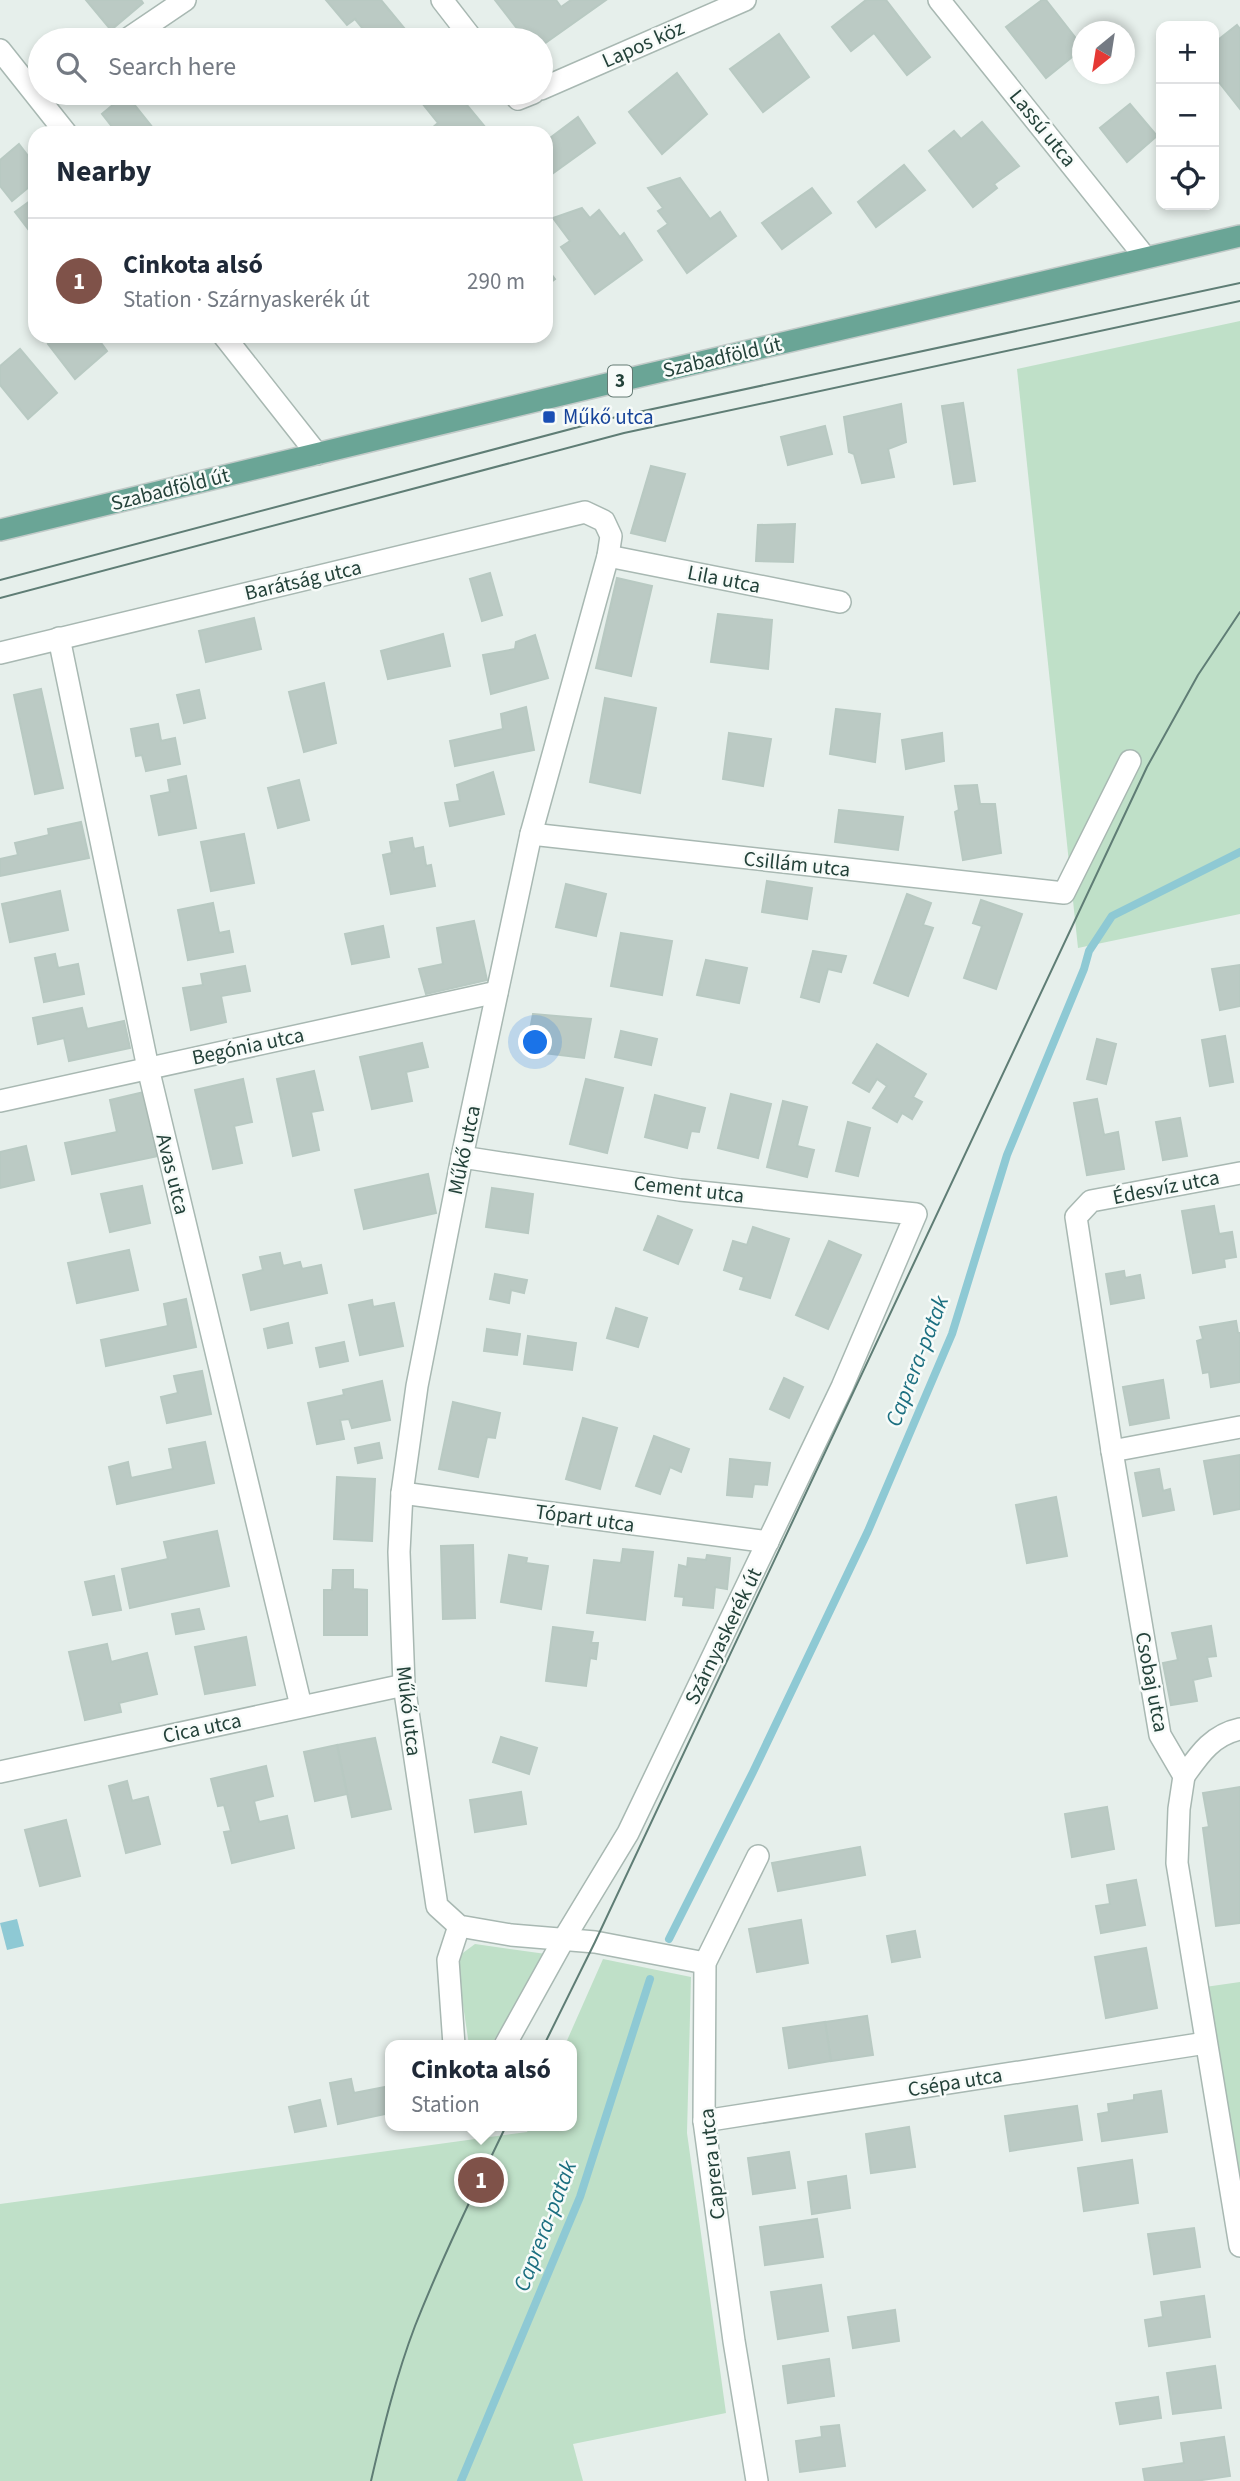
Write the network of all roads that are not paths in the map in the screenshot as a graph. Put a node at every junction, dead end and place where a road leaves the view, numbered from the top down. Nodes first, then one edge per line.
1 (184, 0) edge
2 (442, 0) edge
3 (746, 0) edge
4 (939, 0) edge
5 (143, 28) edge
6 (464, 28) edge
7 (0, 50) edge
8 (28, 79) edge
9 (553, 84) edge
10 (49, 105) edge
11 (62, 126) edge
12 (1240, 236) edge
13 (1145, 257) junction
14 (230, 343) edge
15 (317, 454) junction
16 (604, 521) joint
17 (0, 530) edge
18 (608, 556) junction
19 (840, 603) dead end
20 (59, 638) junction
21 (0, 653) edge
22 (1130, 761) dead end
23 (531, 834) junction
24 (497, 992) junction
25 (148, 1068) junction
26 (0, 1101) edge
27 (462, 1157) junction
28 (1240, 1172) edge
29 (1091, 1201) joint
30 (916, 1214) joint
31 (1240, 1427) edge
32 (1112, 1451) junction
33 (402, 1493) junction
34 (768, 1542) junction
35 (404, 1685) junction
36 (301, 1706) junction
37 (1240, 1730) edge
38 (0, 1772) edge
39 (1184, 1776) junction
40 (758, 1856) dead end
41 (459, 1926) junction
42 (565, 1937) junction
43 (705, 1963) junction
44 (454, 2040) edge
45 (508, 2040) edge
46 (1206, 2043) junction
47 (704, 2122) junction
48 (1240, 2246) edge
49 (757, 2481) edge

1 - 5 street
2 - 6 street
3 - 9 street, Lapos köz
4 - 13 street, Lassú utca
7 - 8 street
10 - 11 street
12 - 13 main road, Szabadföld út / 3
13 - 15 main road, Szabadföld út / 3
14 - 15 street
15 - 17 main road, Szabadföld út / 3
16 - 18 street, Műkő utca
16 - 20 street, Barátság utca
18 - 19 street, Lila utca
18 - 23 street, Műkő utca
20 - 21 street, Barátság utca
20 - 25 street, Avas utca
22 - 23 street, Csillám utca
23 - 24 street, Műkő utca
24 - 25 street, Begónia utca
24 - 27 street, Műkő utca
25 - 26 street, Begónia utca
25 - 36 street, Avas utca
27 - 30 street, Cement utca
27 - 33 street, Műkő utca
28 - 29 street, Édesvíz utca
29 - 32 street, Csobaj utca
30 - 34 street, Szárnyaskerék út
31 - 32 street
32 - 39 street, Csobaj utca
33 - 34 street, Tópart utca
33 - 35 street, Műkő utca
34 - 42 street, Szárnyaskerék út
35 - 36 street, Cica utca
35 - 41 street, Műkő utca
36 - 38 street, Cica utca
37 - 39 street
39 - 46 street
40 - 43 street, Caprera utca
41 - 42 street
41 - 44 street
42 - 43 street
42 - 45 street, Szárnyaskerék út
43 - 47 street, Caprera utca
46 - 47 street, Csépa utca
46 - 48 street
47 - 49 street, Caprera utca

